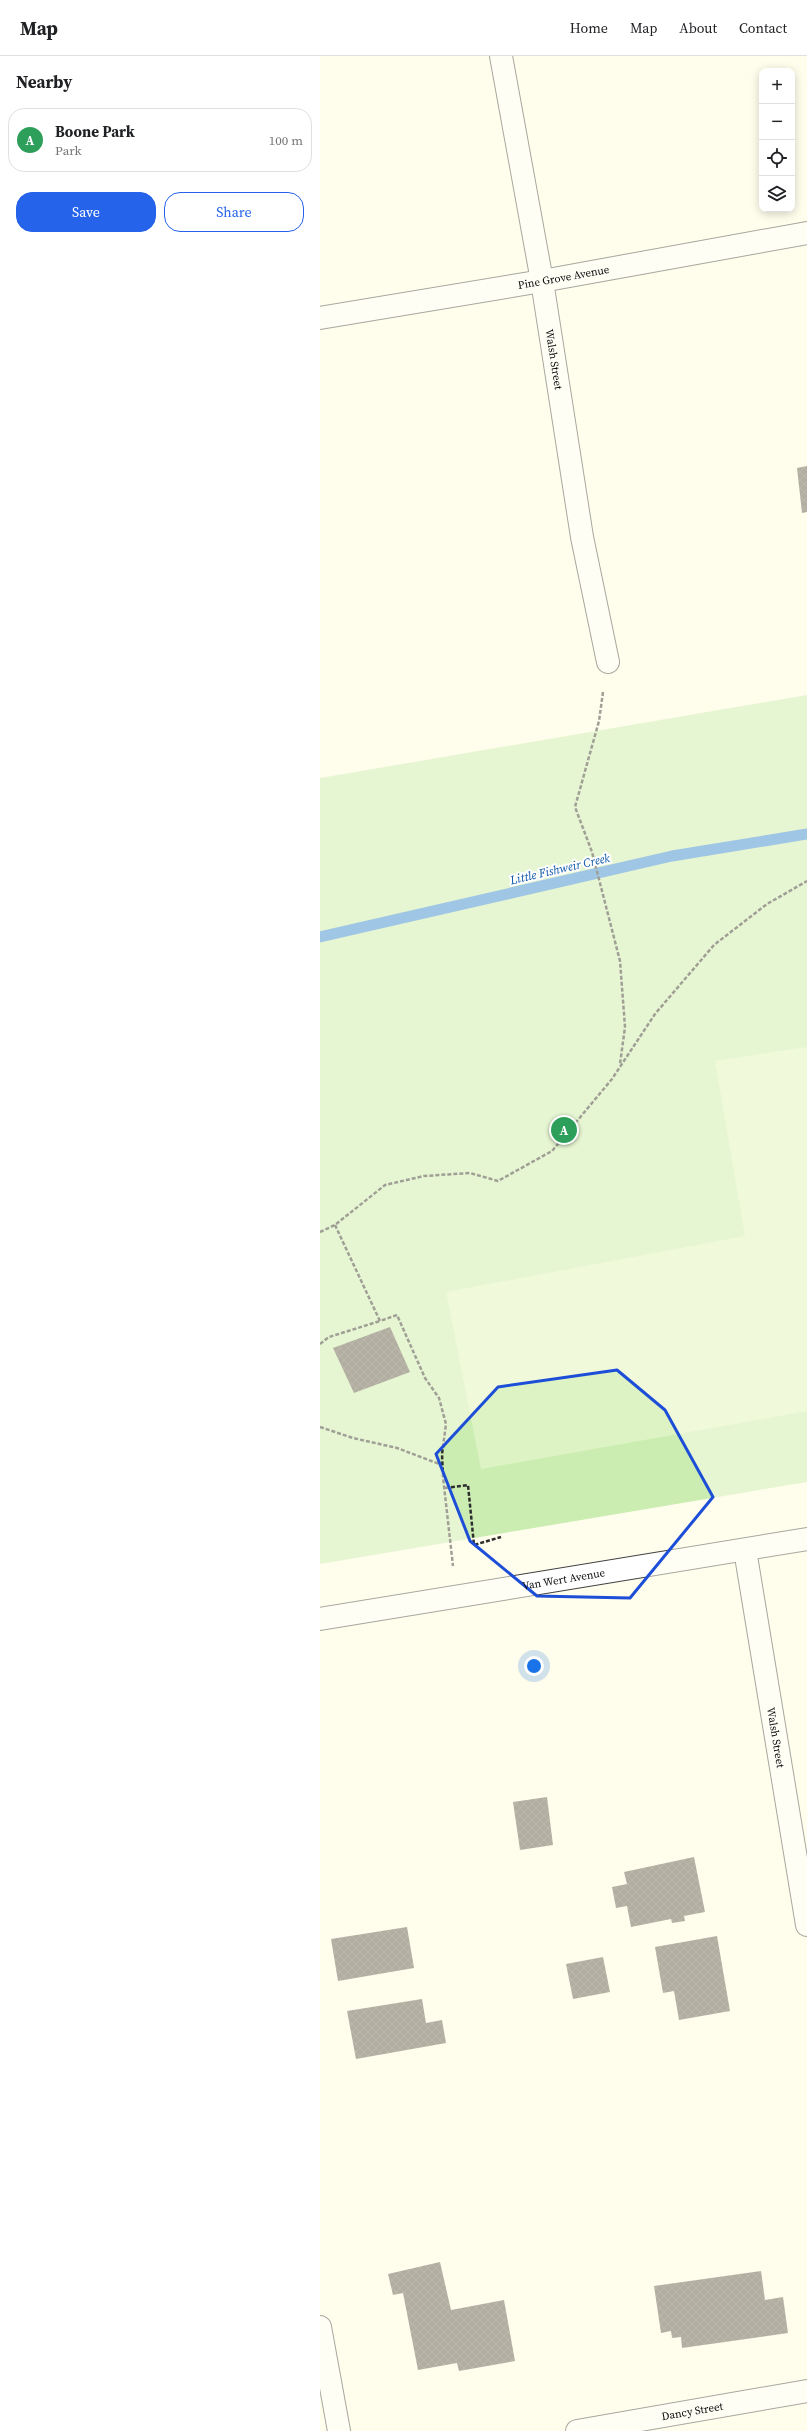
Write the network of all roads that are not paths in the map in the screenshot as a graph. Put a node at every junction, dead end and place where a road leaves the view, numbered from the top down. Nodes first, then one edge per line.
1 (501, 56) edge
2 (807, 233) edge
3 (542, 281) junction
4 (320, 318) edge
5 (608, 662) road end
6 (807, 1539) edge
7 (745, 1550) junction
8 (320, 1619) edge
9 (807, 1925) edge
10 (320, 2327) edge
11 (807, 2391) edge
12 (338, 2431) edge
13 (577, 2431) edge

1 - 3 street, Walsh Street
2 - 3 street, Pine Grove Avenue
3 - 4 street, Pine Grove Avenue
3 - 5 street, Walsh Street
6 - 7 street, Van Wert Avenue
7 - 8 street, Van Wert Avenue
7 - 9 street, Walsh Street
10 - 12 street
11 - 13 street, Dancy Street

